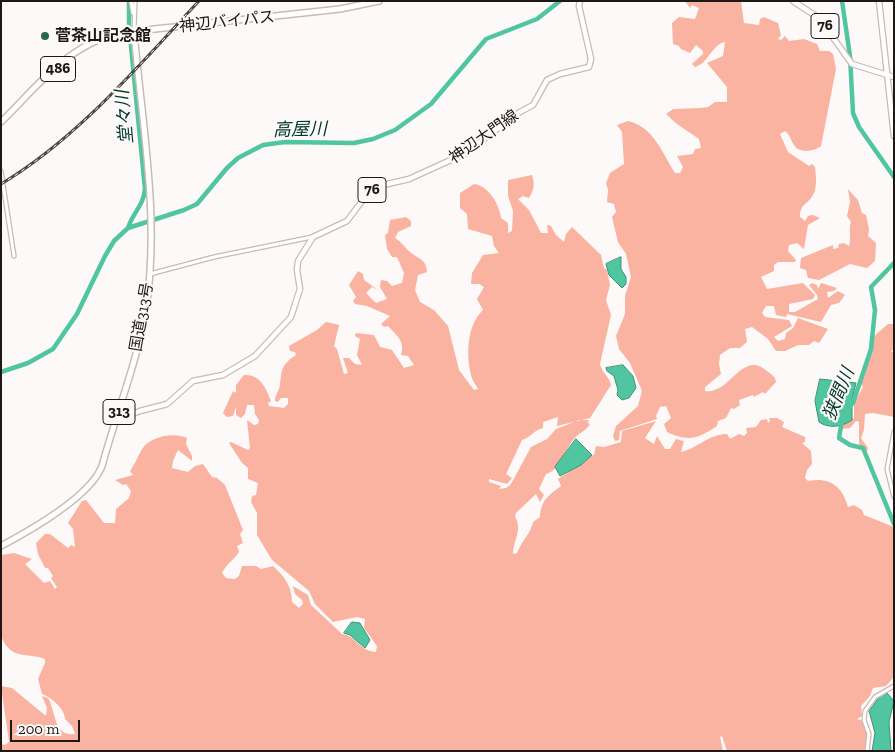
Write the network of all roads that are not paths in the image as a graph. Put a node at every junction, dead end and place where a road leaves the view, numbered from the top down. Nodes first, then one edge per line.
1 (131, 1) edge
2 (135, 1) edge
3 (379, 1) edge
4 (580, 1) edge
5 (793, 1) edge
6 (879, 1) edge
7 (133, 13) junction
8 (130, 33) junction
9 (891, 76) edge
10 (1, 122) edge
11 (1, 126) edge
12 (894, 136) edge
13 (1, 170) edge
14 (312, 237) junction
15 (14, 256) dead end
16 (150, 274) junction
17 (116, 421) junction
18 (894, 432) edge
19 (894, 497) edge
20 (1, 546) edge
21 (894, 686) edge
22 (868, 751) edge

1 - 7 street
2 - 7 street
3 - 8 highway, 神辺バイパス
4 - 14 main road, 神辺大門線 / 76
5 - 9 main road, 76
6 - 9 main road
7 - 8 street
8 - 10 highway, 486
8 - 11 highway, 486
8 - 16 highway, 国道313号 / 313
9 - 12 main road
13 - 15 street
14 - 16 street
14 - 17 main road
16 - 17 highway, 国道313号 / 313
17 - 20 highway, 国道313号 / 313
18 - 19 street
21 - 22 street

